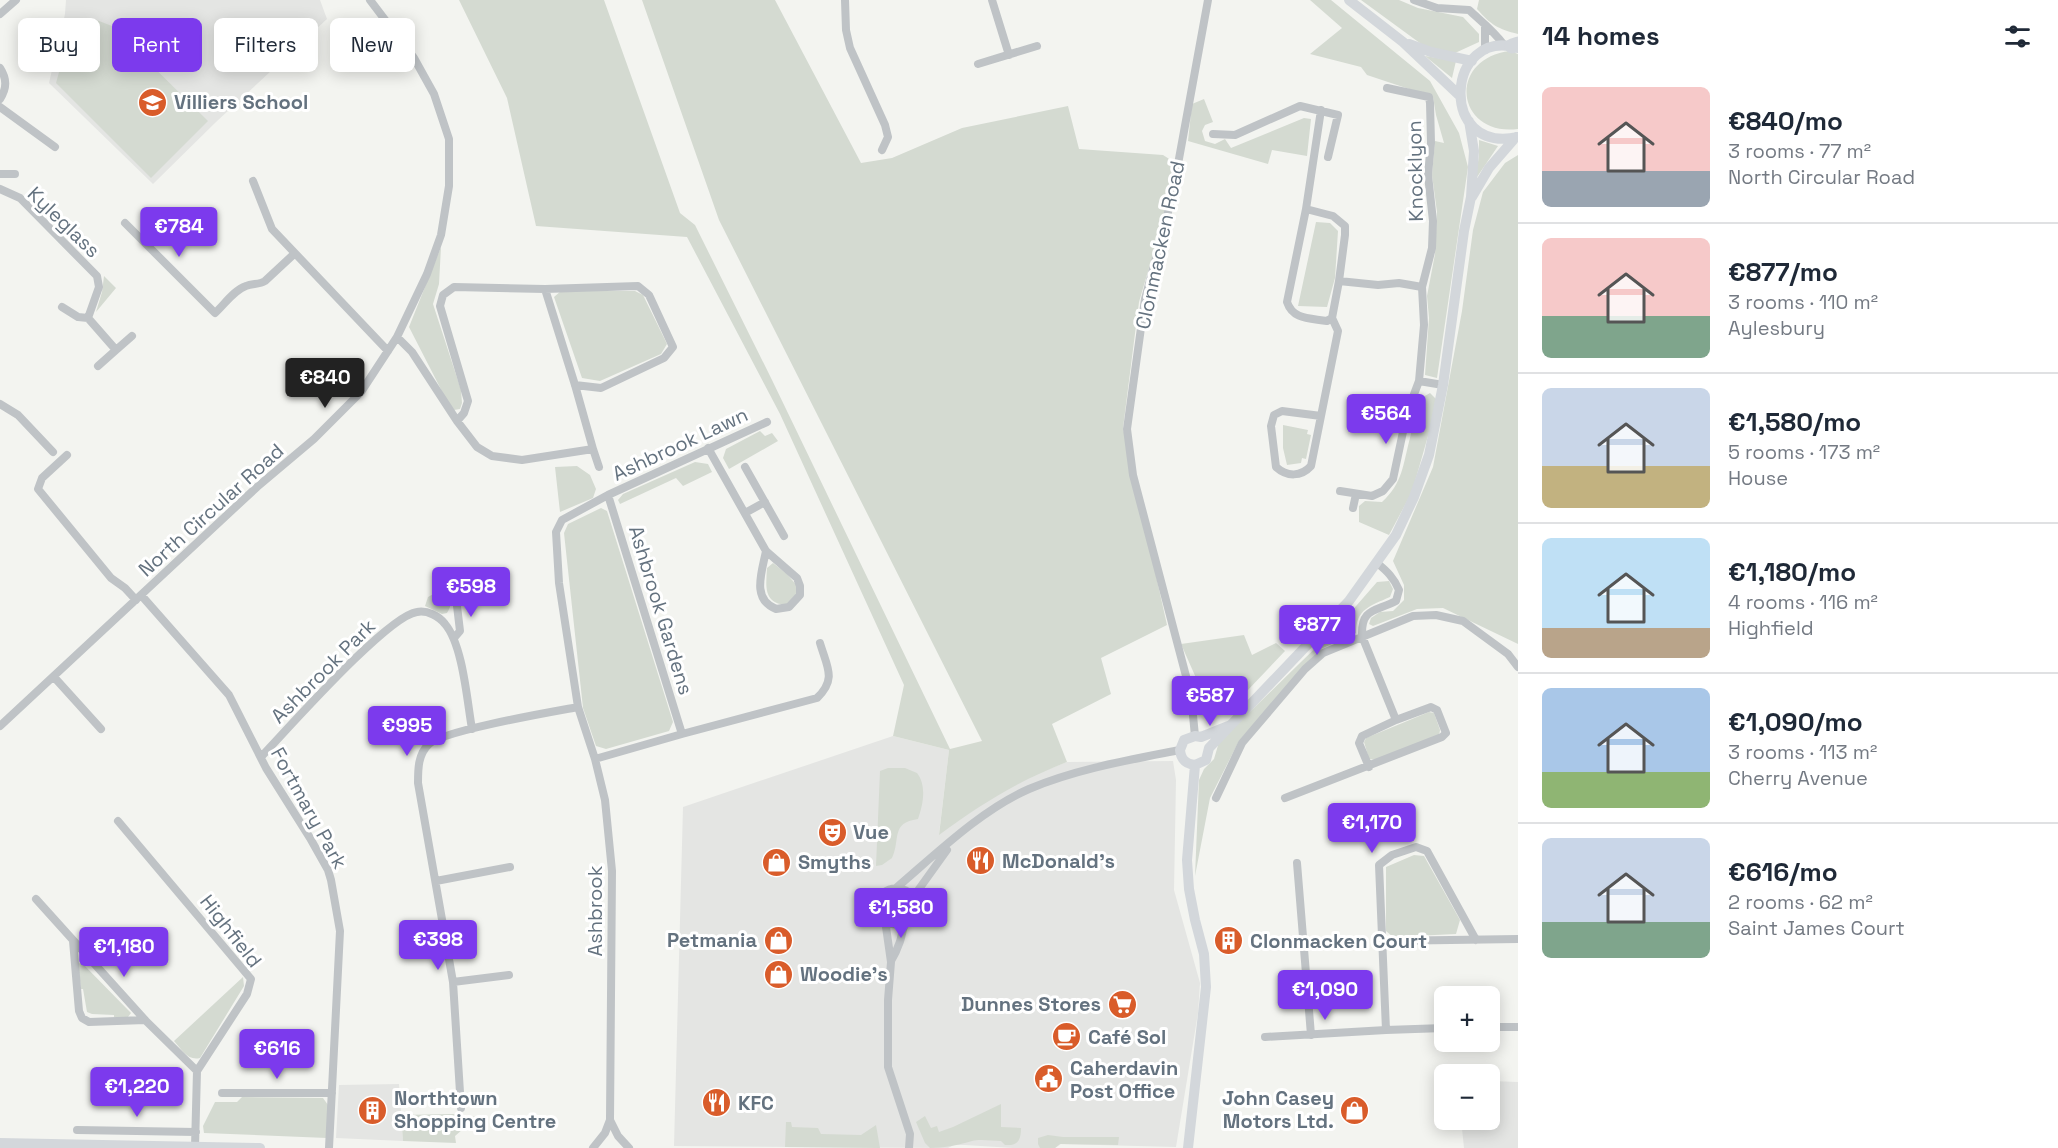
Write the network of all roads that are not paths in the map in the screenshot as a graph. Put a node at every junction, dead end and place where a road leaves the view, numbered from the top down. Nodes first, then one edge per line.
1 (16, 0) edge
2 (370, 0) edge
3 (845, 0) edge
4 (992, 0) edge
5 (1208, 0) edge
6 (1349, 0) edge
7 (1413, 0) edge
8 (0, 14) edge
9 (1485, 27) junction
10 (1403, 42) junction
11 (1036, 46) dead end
12 (1513, 46) edge
13 (1485, 50) junction
14 (1009, 55) junction
15 (1472, 61) junction
16 (978, 64) dead end
17 (0, 68) edge
18 (1387, 88) dead end
19 (1459, 95) junction
20 (0, 99) edge
21 (0, 107) edge
22 (1321, 110) junction
23 (1469, 121) junction
24 (1213, 134) dead end
25 (1517, 137) edge
26 (55, 147) dead end
27 (882, 150) dead end
28 (1328, 156) dead end
29 (0, 174) edge
30 (15, 174) dead end
31 (253, 181) dead end
32 (0, 189) edge
33 (1471, 197) junction
34 (1306, 209) junction
35 (125, 223) dead end
36 (294, 254) junction
37 (1339, 281) junction
38 (1422, 287) junction
39 (545, 289) junction
40 (62, 307) dead end
41 (88, 318) junction
42 (1332, 318) junction
43 (132, 336) dead end
44 (397, 337) junction
45 (116, 350) junction
46 (388, 351) junction
47 (98, 366) dead end
48 (1419, 381) junction
49 (575, 385) junction
50 (1443, 385) junction
51 (0, 404) edge
52 (1321, 416) junction
53 (457, 421) junction
54 (767, 422) dead end
55 (708, 448) junction
56 (592, 449) junction
57 (53, 452) dead end
58 (67, 455) dead end
59 (599, 467) dead end
60 (745, 467) dead end
61 (1340, 491) dead end
62 (1356, 494) junction
63 (608, 495) junction
64 (765, 502) junction
65 (1353, 508) dead end
66 (745, 513) junction
67 (784, 536) dead end
68 (766, 551) junction
69 (1377, 564) junction
70 (455, 590) dead end
71 (139, 598) junction
72 (457, 609) junction
73 (445, 622) junction
74 (1362, 636) junction
75 (454, 638) junction
76 (820, 643) dead end
77 (1518, 667) edge
78 (54, 676) junction
79 (578, 706) junction
80 (1396, 720) junction
81 (1231, 725) junction
82 (0, 726) edge
83 (101, 729) dead end
84 (471, 729) junction
85 (682, 734) junction
86 (1198, 736) junction
87 (1209, 748) junction
88 (1180, 750) junction
89 (261, 758) junction
90 (595, 759) junction
91 (1195, 765) junction
92 (1369, 767) junction
93 (1216, 798) dead end
94 (1285, 798) dead end
95 (118, 820) dead end
96 (958, 836) junction
97 (1297, 863) dead end
98 (510, 867) dead end
99 (436, 881) junction
100 (896, 888) junction
101 (36, 899) dead end
102 (914, 900) junction
103 (885, 920) junction
104 (906, 922) junction
105 (1468, 924) junction
106 (1518, 939) edge
107 (1456, 940) junction
108 (1476, 940) junction
109 (73, 941) junction
110 (1383, 941) junction
111 (891, 962) junction
112 (508, 975) dead end
113 (453, 982) junction
114 (144, 1020) junction
115 (1500, 1027) edge
116 (1518, 1027) edge
117 (1434, 1028) edge
118 (1386, 1030) junction
119 (1311, 1035) junction
120 (1265, 1037) dead end
121 (197, 1071) junction
122 (222, 1093) dead end
123 (332, 1093) junction
124 (461, 1108) dead end
125 (610, 1120) junction
126 (77, 1130) dead end
127 (196, 1132) junction
128 (0, 1143) edge
129 (195, 1147) edge
130 (260, 1148) edge
131 (329, 1148) edge
132 (593, 1148) edge
133 (630, 1148) edge
134 (909, 1148) edge
135 (1188, 1148) edge

1 - 8 street
2 - 44 street, North Circular Road
3 - 27 street
4 - 14 street
5 - 86 street, Clonmacken Road
6 - 10 street
7 - 9 street
9 - 12 street
9 - 13 street
10 - 15 street
10 - 19 street
11 - 14 street
12 - 13 street
13 - 15 street
14 - 16 street
15 - 19 street
17 - 20 street
18 - 38 street, Knocklyon
19 - 23 street
21 - 26 street
22 - 24 street
22 - 28 street
22 - 34 street
23 - 25 street
23 - 33 street
25 - 33 street
29 - 30 street
31 - 36 street
32 - 41 street, Kyleglass
33 - 50 street
34 - 37 street
34 - 42 street
35 - 36 street
36 - 46 street
37 - 38 street
37 - 42 street
38 - 48 street, Knocklyon
39 - 49 street
39 - 49 street
39 - 53 street
40 - 41 street
41 - 45 street
42 - 52 street
43 - 45 street
44 - 46 street, North Circular Road
44 - 53 street
45 - 47 street
46 - 71 street, North Circular Road
48 - 50 street
48 - 62 street, Knocklyon
49 - 56 street
50 - 69 street
51 - 57 street
52 - 52 street
53 - 56 street
54 - 55 street, Ashbrook Lawn
55 - 63 street, Ashbrook Lawn
55 - 66 street
56 - 59 street
58 - 71 street, Fortmary Park
60 - 64 street
61 - 62 street, Knocklyon
62 - 65 street
63 - 79 street, Ashbrook
63 - 85 street, Ashbrook Gardens
64 - 66 street
64 - 67 street
66 - 68 street
68 - 68 street
69 - 74 street
69 - 81 street
70 - 72 street
71 - 78 street, North Circular Road
71 - 89 street, Fortmary Park
72 - 73 street
72 - 75 street
73 - 75 street
73 - 89 street, Ashbrook Park
74 - 77 street
74 - 80 street
74 - 93 street
75 - 84 street
76 - 85 street
78 - 82 street, North Circular Road
78 - 83 street
79 - 84 street
79 - 90 street, Ashbrook
80 - 92 street
80 - 92 street
81 - 86 street
81 - 87 street
84 - 99 street
85 - 90 street
86 - 87 street
86 - 88 street
87 - 91 street
88 - 91 street
88 - 96 street
89 - 123 street, Fortmary Park
90 - 125 street, Ashbrook
91 - 135 street
92 - 94 street
95 - 121 street, Highfield
96 - 100 street
96 - 102 street
97 - 119 street
98 - 99 street
99 - 113 street
100 - 102 street
100 - 103 street
101 - 109 street
102 - 104 street
103 - 104 street
103 - 111 street
104 - 111 street
105 - 107 street
105 - 108 street
105 - 110 street
106 - 108 street
107 - 108 street
107 - 110 street
109 - 114 street
109 - 114 street
110 - 118 street
111 - 134 street
112 - 113 street
113 - 124 street
114 - 121 street
115 - 116 street
117 - 118 street
118 - 119 street
119 - 120 street
121 - 127 street
122 - 123 street
123 - 131 street, Fortmary Park
125 - 132 street
125 - 133 street
126 - 127 street
127 - 129 street
128 - 129 street
129 - 130 street

